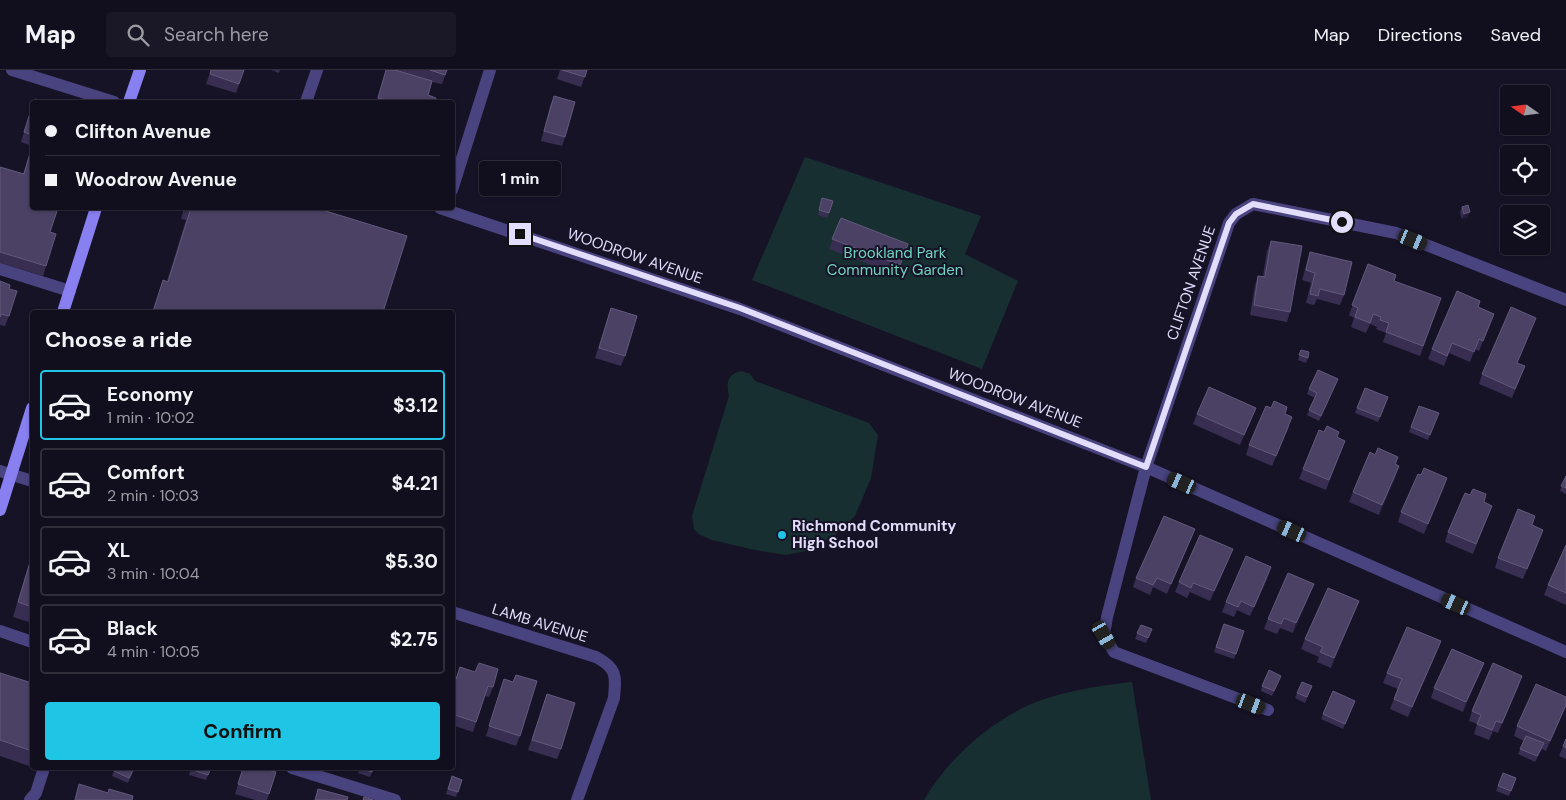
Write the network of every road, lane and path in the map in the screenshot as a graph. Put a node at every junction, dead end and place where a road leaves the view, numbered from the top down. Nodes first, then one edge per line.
1 (12, 70) edge
2 (140, 70) edge
3 (317, 70) edge
4 (490, 70) edge
5 (108, 100) edge
6 (130, 100) edge
7 (307, 100) edge
8 (455, 181) edge
9 (95, 210) edge
10 (450, 210) edge
11 (0, 268) edge
12 (70, 291) junction
13 (1566, 300) edge
14 (64, 310) edge
15 (30, 413) edge
16 (1146, 467) junction
17 (6, 473) edge
18 (30, 480) edge
19 (0, 510) edge
20 (455, 613) edge
21 (0, 632) edge
22 (30, 641) edge
23 (1566, 652) edge
24 (1268, 710) dead end
25 (43, 770) edge
26 (298, 770) edge
27 (30, 800) edge
28 (395, 800) edge
29 (577, 800) edge

1 - 5 street
2 - 6 main road
3 - 7 street
4 - 8 street
9 - 12 main road
10 - 16 street, WOODROW AVENUE
11 - 12 street
12 - 14 main road
13 - 16 street, CLIFTON AVENUE
15 - 17 main road
16 - 23 street, WOODROW AVENUE
16 - 24 street, CLIFTON AVENUE
17 - 18 street
17 - 19 main road
20 - 29 street, LAMB AVENUE
21 - 22 street
25 - 27 street
26 - 28 street

